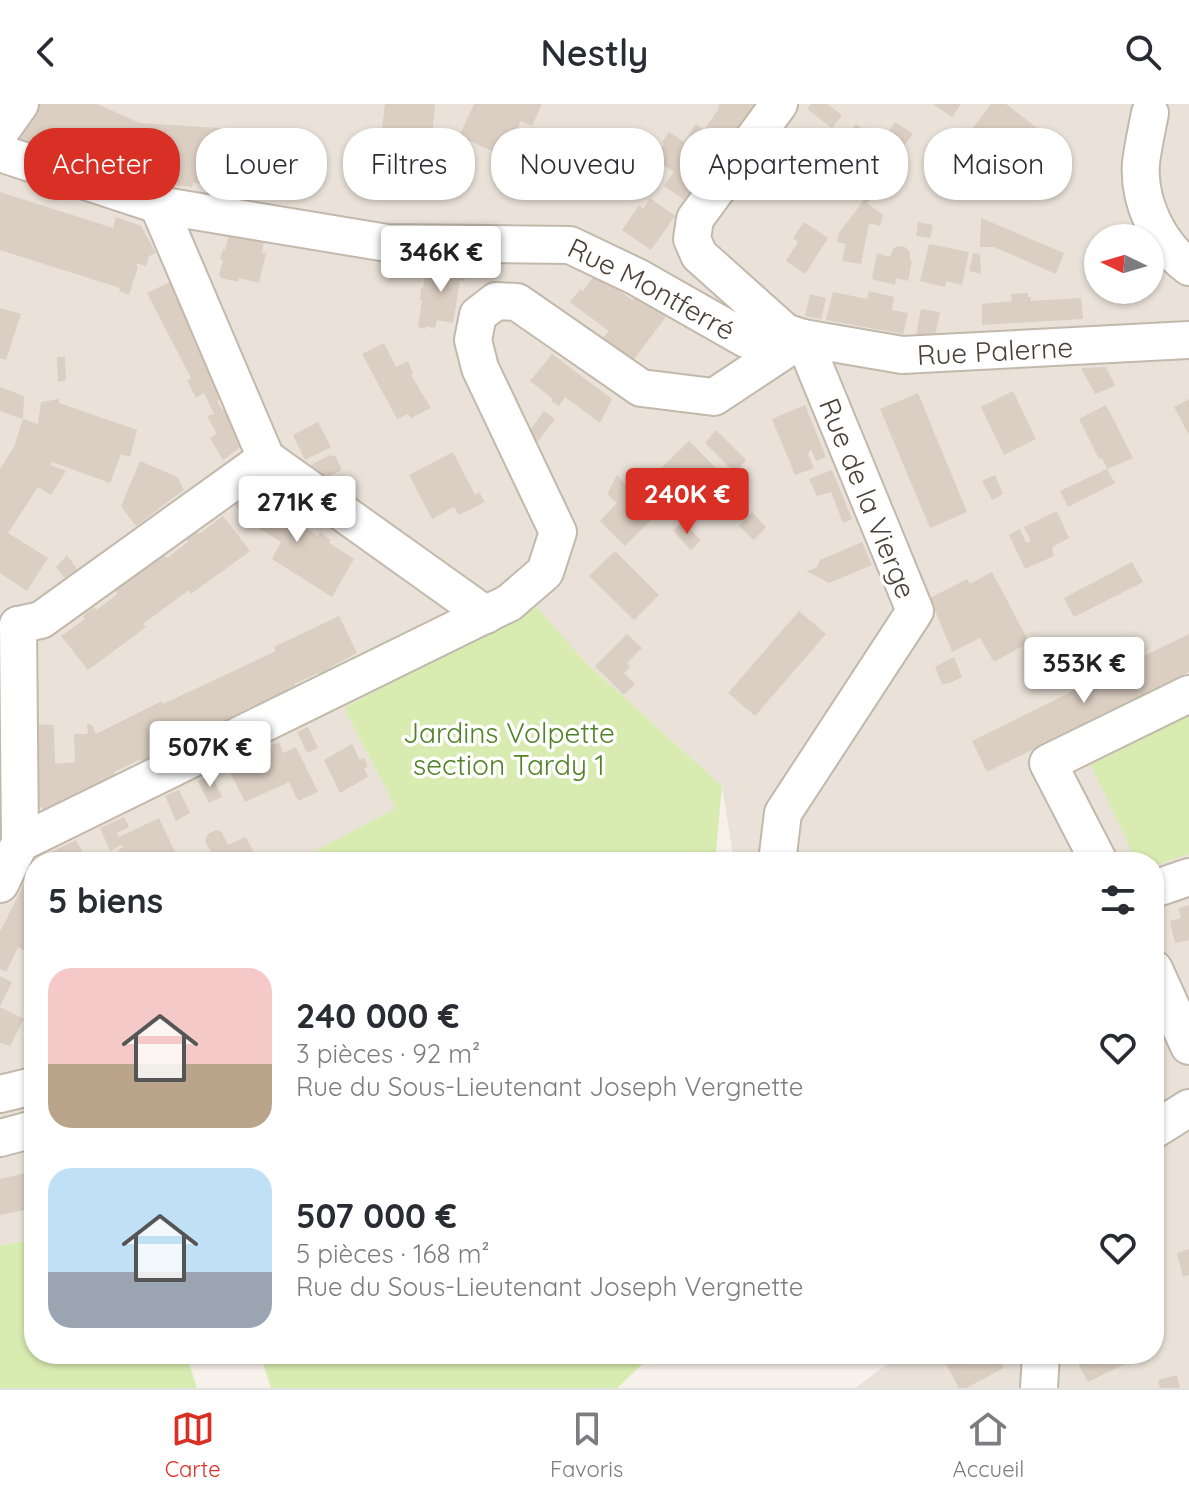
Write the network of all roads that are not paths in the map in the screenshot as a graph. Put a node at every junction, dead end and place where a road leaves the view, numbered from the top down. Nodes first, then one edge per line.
1 (20, 104) edge
2 (779, 104) edge
3 (1150, 113) dead end
4 (0, 132) edge
5 (0, 153) edge
6 (158, 205) junction
7 (1189, 267) edge
8 (794, 335) junction
9 (1189, 340) edge
10 (266, 458) junction
11 (486, 615) junction
12 (9, 619) edge
13 (1189, 694) edge
14 (20, 843) junction
15 (778, 852) edge
16 (1094, 852) edge
17 (1189, 877) edge
18 (0, 884) edge
19 (1164, 886) edge
20 (1164, 991) edge
21 (1189, 1046) edge
22 (24, 1088) edge
23 (0, 1094) edge
24 (1189, 1108) edge
25 (1164, 1124) edge
26 (24, 1132) edge
27 (0, 1138) edge
28 (1040, 1364) edge
29 (1039, 1388) edge

1 - 4 street
2 - 8 street, Rue Montferré
3 - 7 street
5 - 6 street, Rue Montferré
6 - 8 street, Rue Montferré
6 - 10 street
8 - 9 street, Rue Palerne
8 - 11 street
8 - 15 street, Rue de la Vierge
10 - 11 street
10 - 12 street
11 - 14 street
12 - 14 street
13 - 16 street
14 - 18 street
17 - 19 street
20 - 21 street
22 - 23 street
24 - 25 street
26 - 27 street
28 - 29 street

